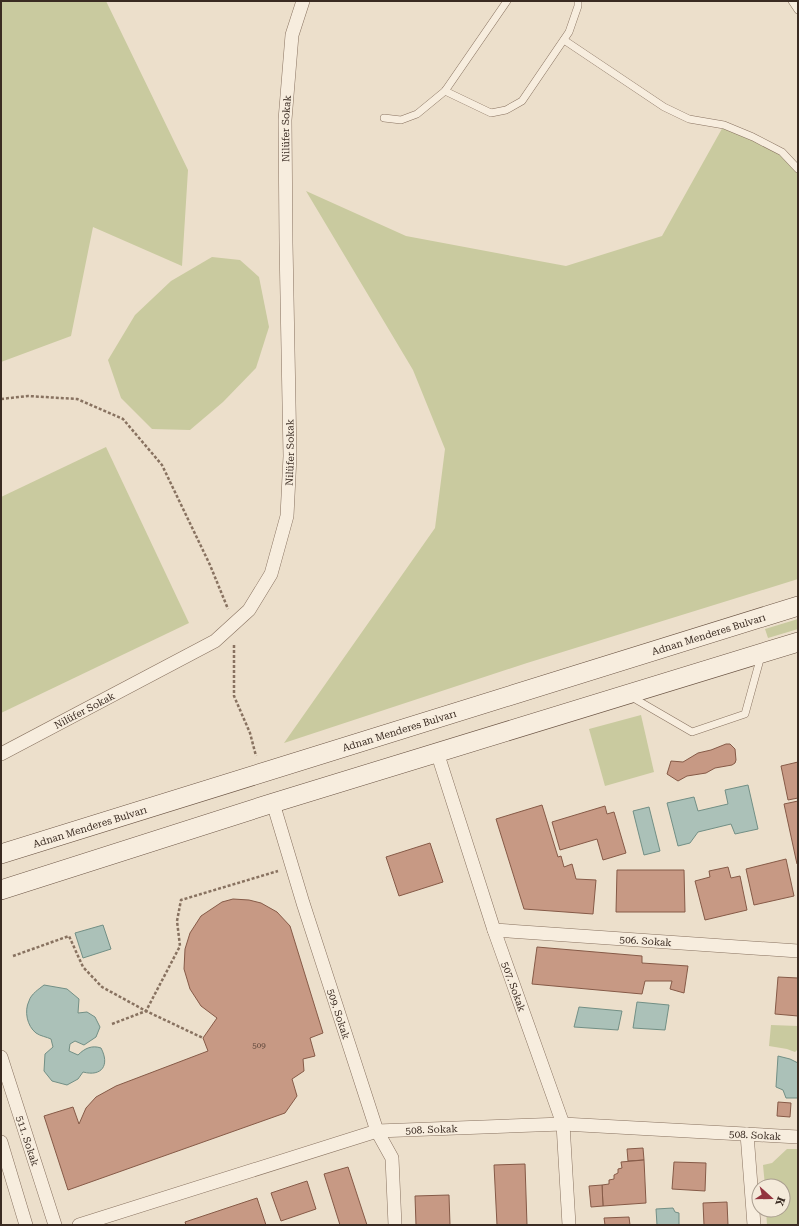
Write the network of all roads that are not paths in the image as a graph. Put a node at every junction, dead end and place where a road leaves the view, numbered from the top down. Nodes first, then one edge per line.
1 (303, 1) edge
2 (507, 1) edge
3 (578, 1) edge
4 (792, 1) edge
5 (798, 10) edge
6 (564, 40) junction
7 (445, 91) junction
8 (384, 118) dead end
9 (798, 169) edge
10 (798, 606) edge
11 (798, 642) edge
12 (762, 653) junction
13 (628, 695) junction
14 (438, 752) junction
15 (1, 754) edge
16 (272, 803) junction
17 (1, 854) edge
18 (1, 890) edge
19 (494, 930) junction
20 (798, 951) edge
21 (1, 1057) edge
22 (563, 1124) junction
23 (377, 1131) junction
24 (747, 1134) junction
25 (798, 1137) edge
26 (1, 1142) edge
27 (26, 1225) edge
28 (55, 1225) edge
29 (79, 1225) edge
30 (395, 1225) edge
31 (569, 1225) edge
32 (754, 1225) edge

1 - 15 street, Nilüfer Sokak
2 - 7 lane
3 - 6 lane
4 - 5 lane
6 - 7 lane
6 - 9 lane
7 - 8 lane
10 - 17 main road, Adnan Menderes Bulvarı
11 - 12 main road
12 - 13 main road
12 - 13 lane
13 - 14 main road
14 - 16 main road
14 - 19 street, 507. Sokak
16 - 18 main road
16 - 23 street, 509. Sokak
19 - 20 street, 506. Sokak
19 - 22 street, 507. Sokak
21 - 28 street, 511. Sokak
22 - 23 street, 508. Sokak
22 - 24 street, 508. Sokak
22 - 31 street, 507. Sokak
23 - 29 street, 508. Sokak
23 - 30 street, 509. Sokak
24 - 25 street, 508. Sokak
24 - 32 street
26 - 27 street

